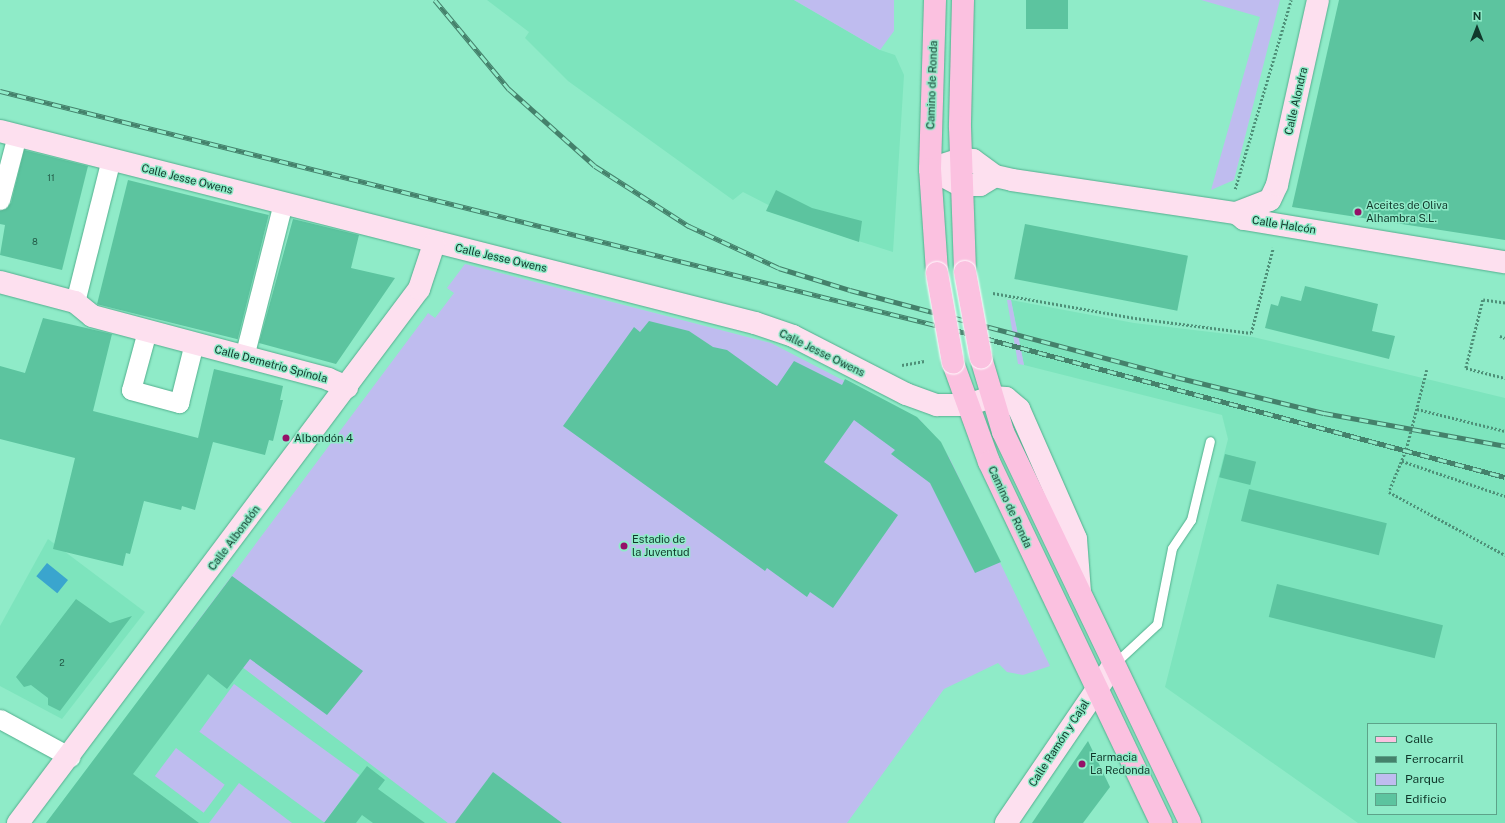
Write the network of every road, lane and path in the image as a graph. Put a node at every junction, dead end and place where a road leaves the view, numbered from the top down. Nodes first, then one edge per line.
1 (935, 0) edge
2 (963, 0) edge
3 (1291, 0) edge
4 (1318, 0) edge
5 (8, 133) edge
6 (111, 159) junction
7 (960, 159) junction
8 (930, 169) junction
9 (994, 176) junction
10 (960, 185) junction
11 (0, 200) edge
12 (1270, 200) junction
13 (284, 203) junction
14 (1234, 204) junction
15 (1280, 234) junction
16 (434, 244) junction
17 (1505, 262) edge
18 (0, 282) edge
19 (993, 293) dead end
20 (75, 302) junction
21 (1505, 303) edge
22 (147, 331) junction
23 (1500, 336) dead end
24 (1505, 338) edge
25 (194, 343) junction
26 (244, 357) junction
27 (925, 361) dead end
28 (894, 367) dead end
29 (1426, 370) dead end
30 (1505, 378) edge
31 (347, 387) junction
32 (992, 397) junction
33 (967, 405) junction
34 (1418, 409) junction
35 (1505, 431) edge
36 (1210, 441) dead end
37 (1402, 461) junction
38 (1505, 496) edge
39 (1505, 555) edge
40 (1114, 664) junction
41 (1096, 688) junction
42 (0, 719) edge
43 (70, 757) junction
44 (18, 823) edge
45 (1006, 823) edge
46 (1161, 823) edge
47 (1190, 823) edge

1 - 8 main road, Camino de Ronda
2 - 7 main road
3 - 14 path
4 - 12 street, Calle Alondra
5 - 6 street, Calle Jesse Owens
5 - 11 street
6 - 13 street, Calle Jesse Owens
6 - 20 street
7 - 8 street
7 - 9 street, Calle Halcón
7 - 10 main road
8 - 10 street
8 - 33 main road, Camino de Ronda, bridge
9 - 10 street
9 - 14 street, Calle Halcón
10 - 32 main road, bridge
12 - 14 street
12 - 15 street
13 - 16 street, Calle Jesse Owens
13 - 26 street
14 - 15 street, Calle Halcón
15 - 17 street, Calle Halcón
15 - 19 path
16 - 31 street, Calle Albondón
16 - 33 street, Calle Jesse Owens
18 - 20 street, Calle Demetrio Spínola
20 - 22 street, Calle Demetrio Spínola
21 - 30 path
22 - 25 street, Calle Demetrio Spínola
22 - 25 street
23 - 24 path
25 - 26 street, Calle Demetrio Spínola
26 - 31 street, Calle Demetrio Spínola
27 - 28 path
29 - 34 path
31 - 43 street, Calle Albondón
32 - 33 street, Calle Jesse Owens
32 - 40 main road
33 - 41 main road, Camino de Ronda
34 - 35 path
34 - 37 path
36 - 40 lane
37 - 38 path
37 - 39 path
40 - 41 street, Calle Ramón y Cajal
40 - 47 main road
41 - 45 street, Calle Ramón y Cajal
41 - 46 main road, Camino de Ronda
42 - 43 street
43 - 44 street, Calle Albondón

